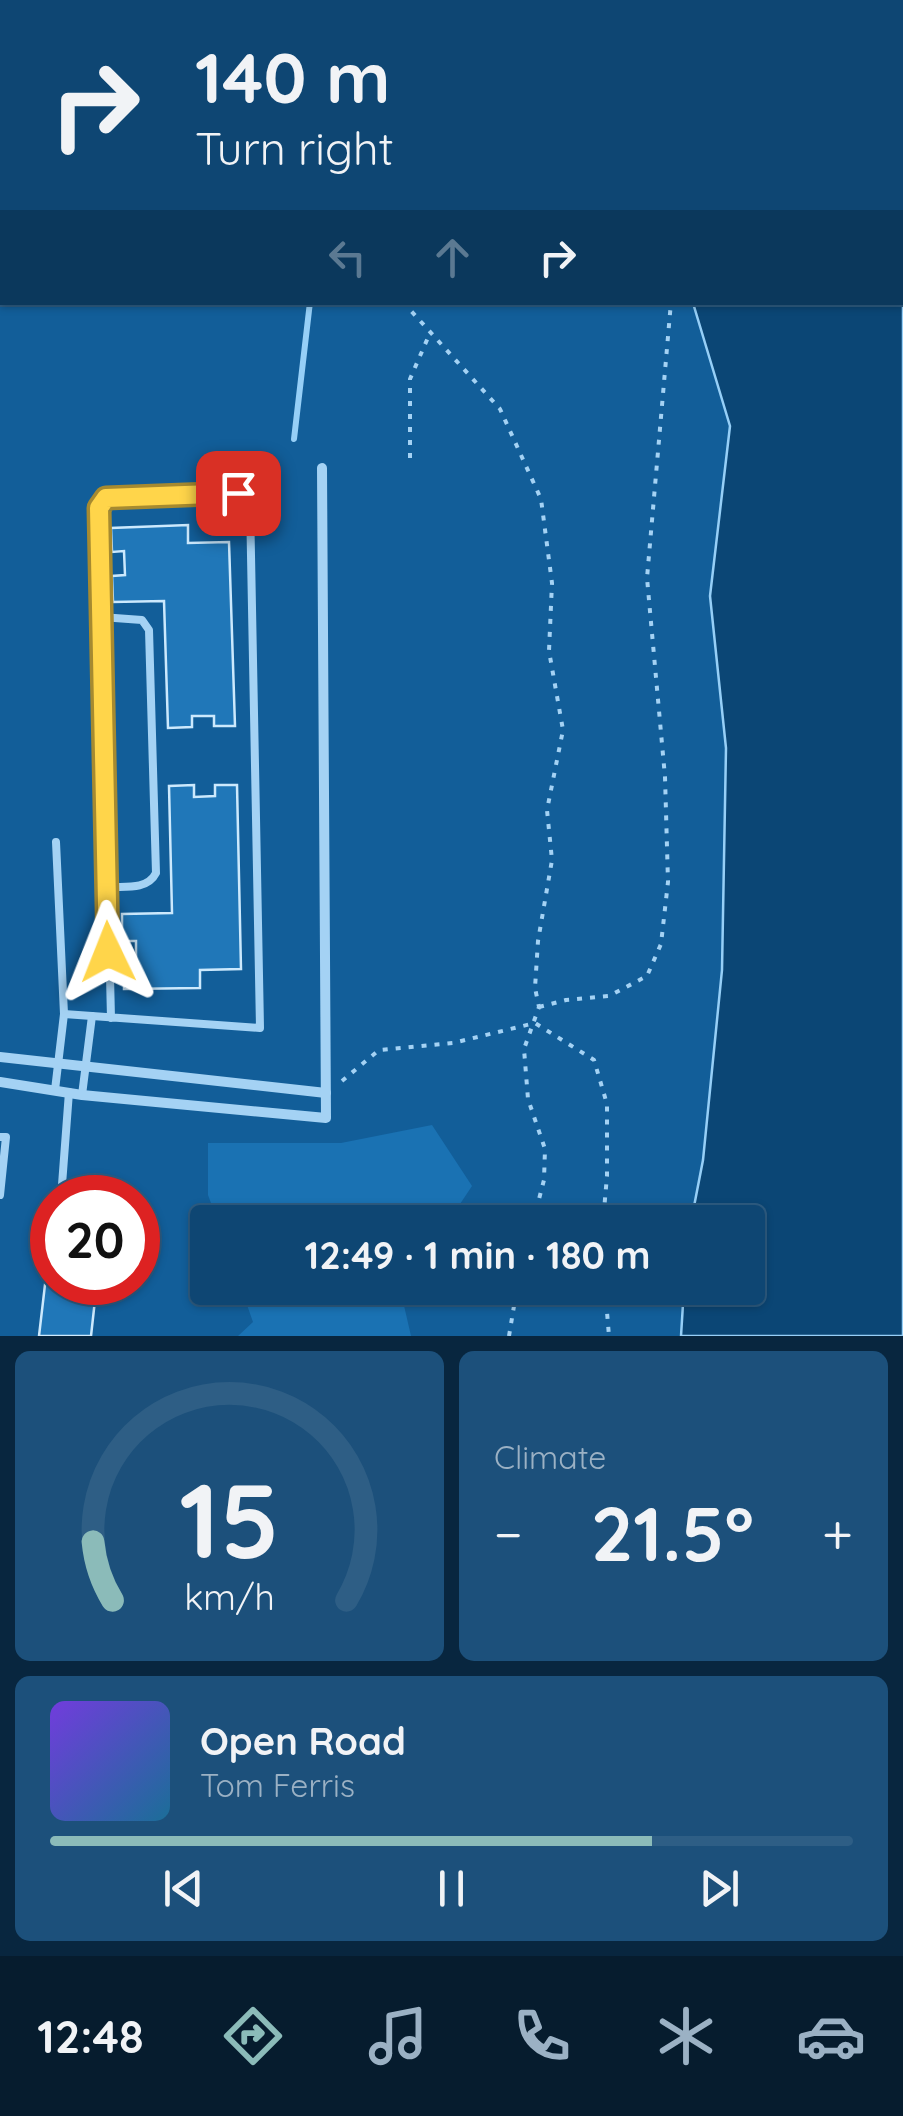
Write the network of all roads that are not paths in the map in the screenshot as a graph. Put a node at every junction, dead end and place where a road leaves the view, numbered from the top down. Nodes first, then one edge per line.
1 (322, 468) dead end
2 (101, 617) junction
3 (56, 842) dead end
4 (105, 887) junction
5 (64, 1014) junction
6 (92, 1016) junction
7 (110, 1018) junction
8 (0, 1057) edge
9 (58, 1064) junction
10 (86, 1068) junction
11 (0, 1082) edge
12 (55, 1090) junction
13 (69, 1092) junction
14 (82, 1094) junction
15 (326, 1094) junction
16 (0, 1137) edge
17 (63, 1175) edge
18 (0, 1195) edge

1 - 15 street
2 - 4 lane
2 - 4 lane
2 - 7 lane
3 - 5 lane
4 - 7 lane
5 - 6 lane
5 - 9 lane
6 - 7 lane
6 - 10 lane
8 - 9 street
9 - 10 street
9 - 12 lane
10 - 14 lane
10 - 15 street
11 - 12 street
12 - 13 street
13 - 14 street
13 - 17 lane
14 - 15 street
16 - 18 lane

